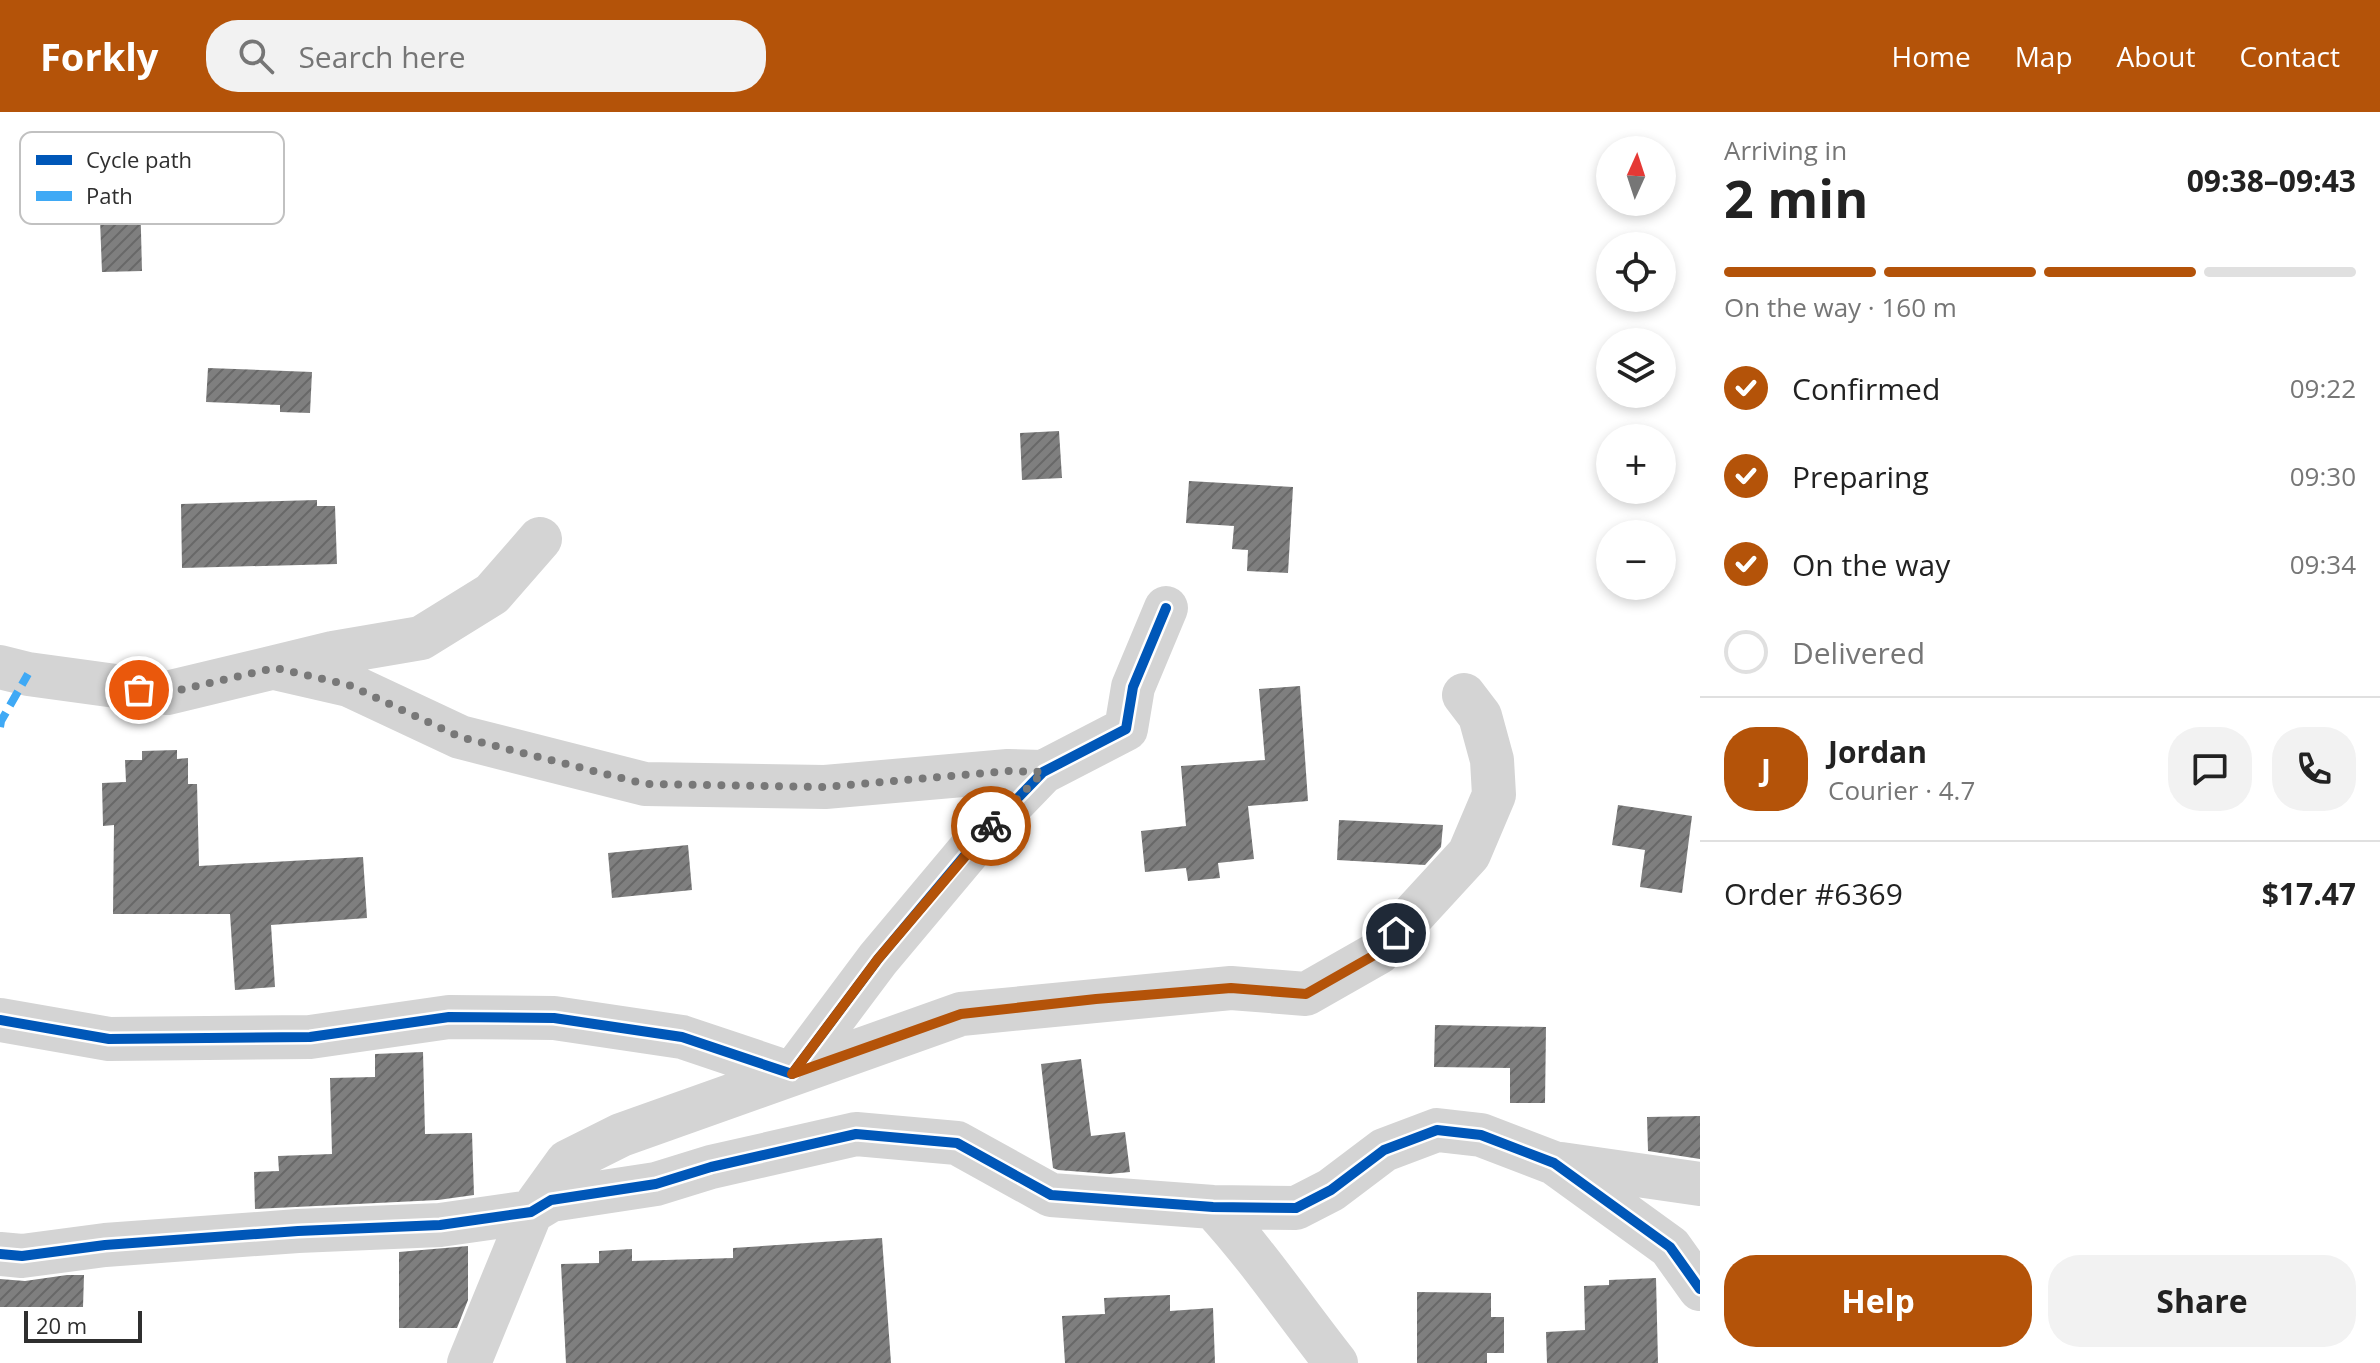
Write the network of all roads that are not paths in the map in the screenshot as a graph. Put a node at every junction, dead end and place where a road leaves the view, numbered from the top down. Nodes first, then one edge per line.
1 (540, 539) dead end
2 (1166, 608) dead end
3 (0, 667) edge
4 (275, 668) junction
5 (1464, 695) dead end
6 (1043, 772) junction
7 (0, 1020) edge
8 (792, 1074) junction
9 (1554, 1163) junction
10 (1700, 1184) edge
11 (1213, 1207) junction
12 (531, 1212) junction
13 (0, 1254) edge
14 (1700, 1289) edge
15 (469, 1363) edge
16 (1336, 1363) edge

1 - 4 street
2 - 6 street
3 - 4 street
4 - 6 street
5 - 8 street
6 - 8 street
7 - 8 street
8 - 12 street
9 - 10 street
9 - 11 street
9 - 14 street
11 - 12 street
11 - 16 street
12 - 13 street
12 - 15 street

